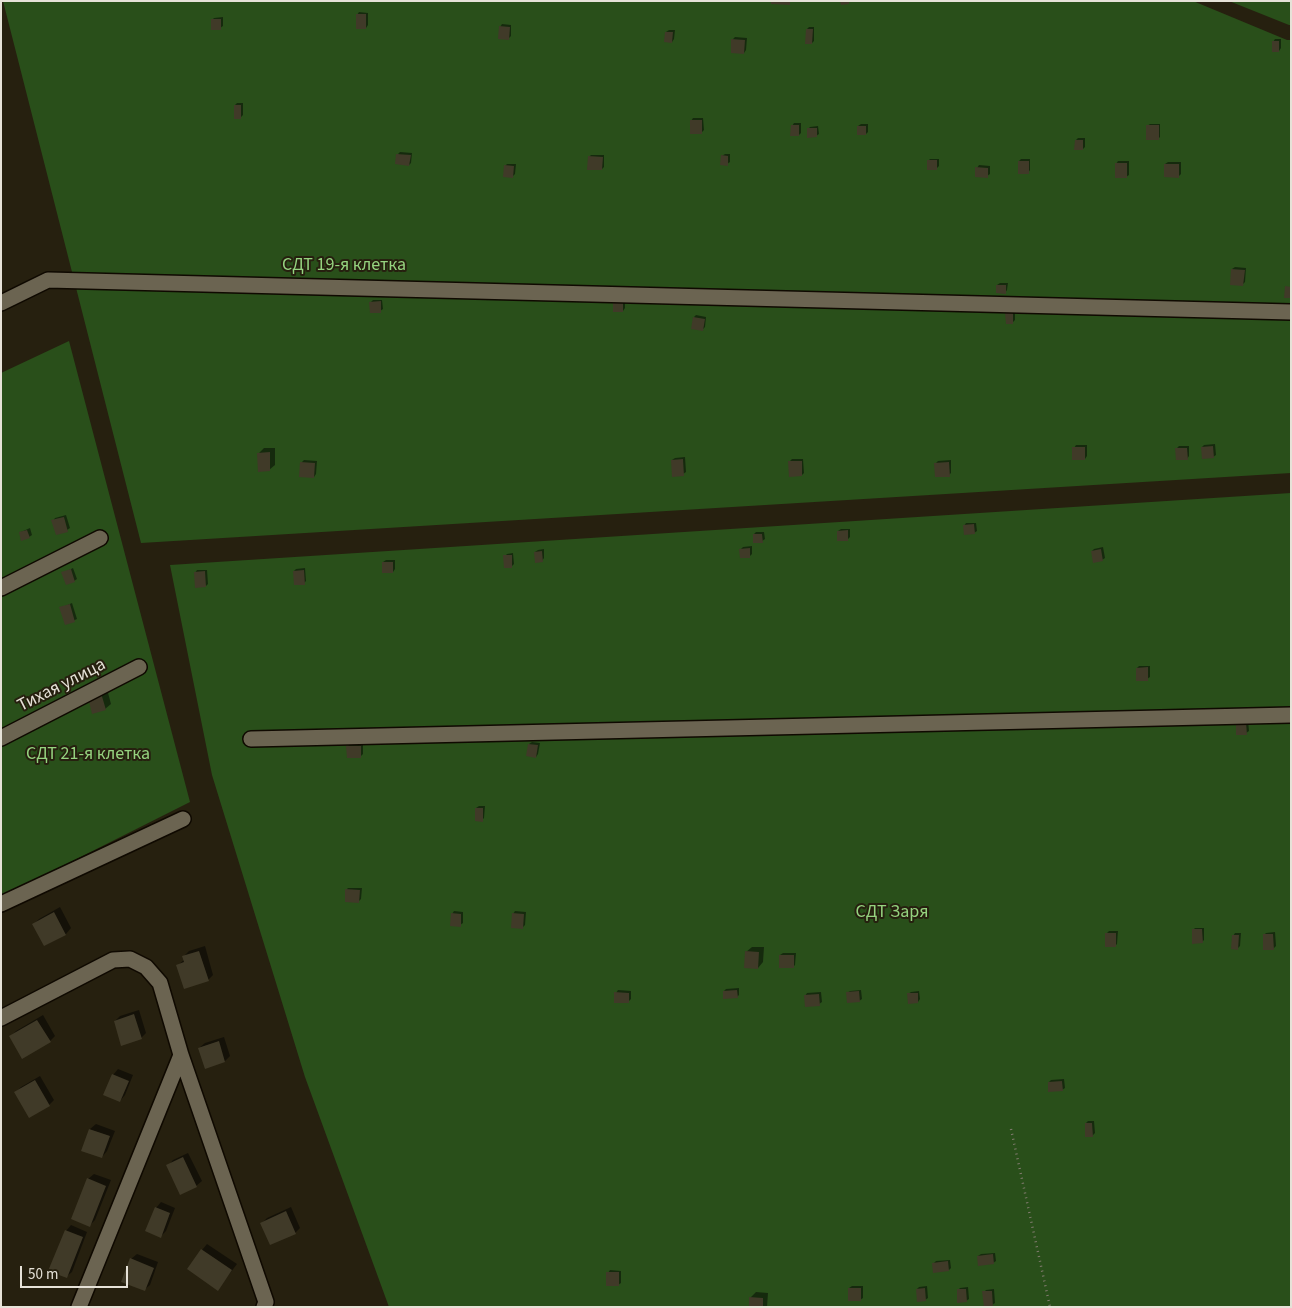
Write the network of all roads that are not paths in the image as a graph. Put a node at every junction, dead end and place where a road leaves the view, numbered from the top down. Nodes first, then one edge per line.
1 (1, 303) edge
2 (1291, 312) edge
3 (100, 538) dead end
4 (1, 588) edge
5 (139, 667) dead end
6 (1291, 715) edge
7 (1, 738) edge
8 (251, 739) dead end
9 (183, 819) dead end
10 (1, 904) edge
11 (1, 1018) edge
12 (181, 1055) junction
13 (79, 1307) edge
14 (264, 1307) edge

1 - 2 street
3 - 4 street
5 - 7 street, Тихая улица
6 - 8 street
9 - 10 street
11 - 12 street
12 - 13 street
12 - 14 street

